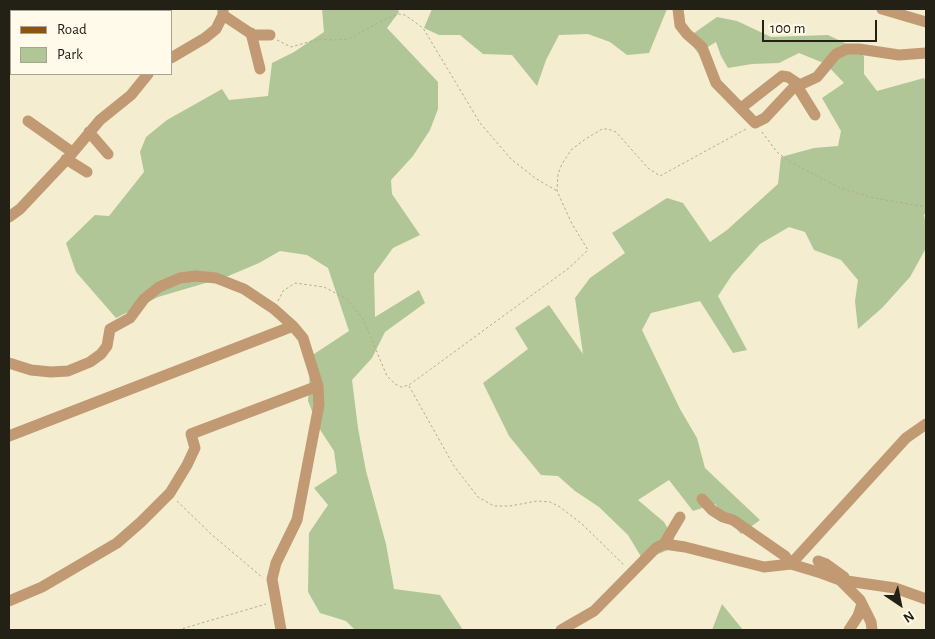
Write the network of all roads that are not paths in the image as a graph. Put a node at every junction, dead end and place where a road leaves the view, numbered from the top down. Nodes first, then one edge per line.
1 (678, 9) edge
2 (882, 9) edge
3 (223, 12) edge
4 (926, 22) edge
5 (250, 34) junction
6 (270, 36) road end
7 (926, 53) edge
8 (172, 57) edge
9 (260, 69) dead end
10 (147, 75) edge
11 (798, 86) junction
12 (741, 108) junction
13 (815, 115) dead end
14 (28, 121) dead end
15 (89, 132) junction
16 (108, 154) dead end
17 (69, 156) junction
18 (88, 172) dead end
19 (9, 217) edge
20 (294, 326) junction
21 (9, 363) edge
22 (318, 386) junction
23 (926, 424) edge
24 (9, 436) edge
25 (702, 499) dead end
26 (680, 517) dead end
27 (664, 544) junction
28 (818, 561) dead end
29 (791, 564) junction
30 (846, 581) junction
31 (926, 599) edge
32 (9, 601) edge
33 (862, 604) junction
34 (281, 630) edge
35 (561, 630) edge
36 (849, 630) edge
37 (872, 630) edge

1 - 12 street
2 - 4 street
3 - 5 street
3 - 8 street
5 - 6 street
5 - 9 street
7 - 11 street
10 - 15 street
11 - 12 street
11 - 12 street
11 - 13 street
14 - 17 street
15 - 16 street
15 - 17 street
17 - 18 street
17 - 19 street
20 - 21 street
20 - 22 street
20 - 24 street
22 - 32 street
22 - 34 street
23 - 29 street
25 - 29 street
26 - 27 street
27 - 29 street
27 - 35 street
28 - 30 street
29 - 30 street
30 - 31 street
30 - 33 street
33 - 36 street
33 - 37 street

